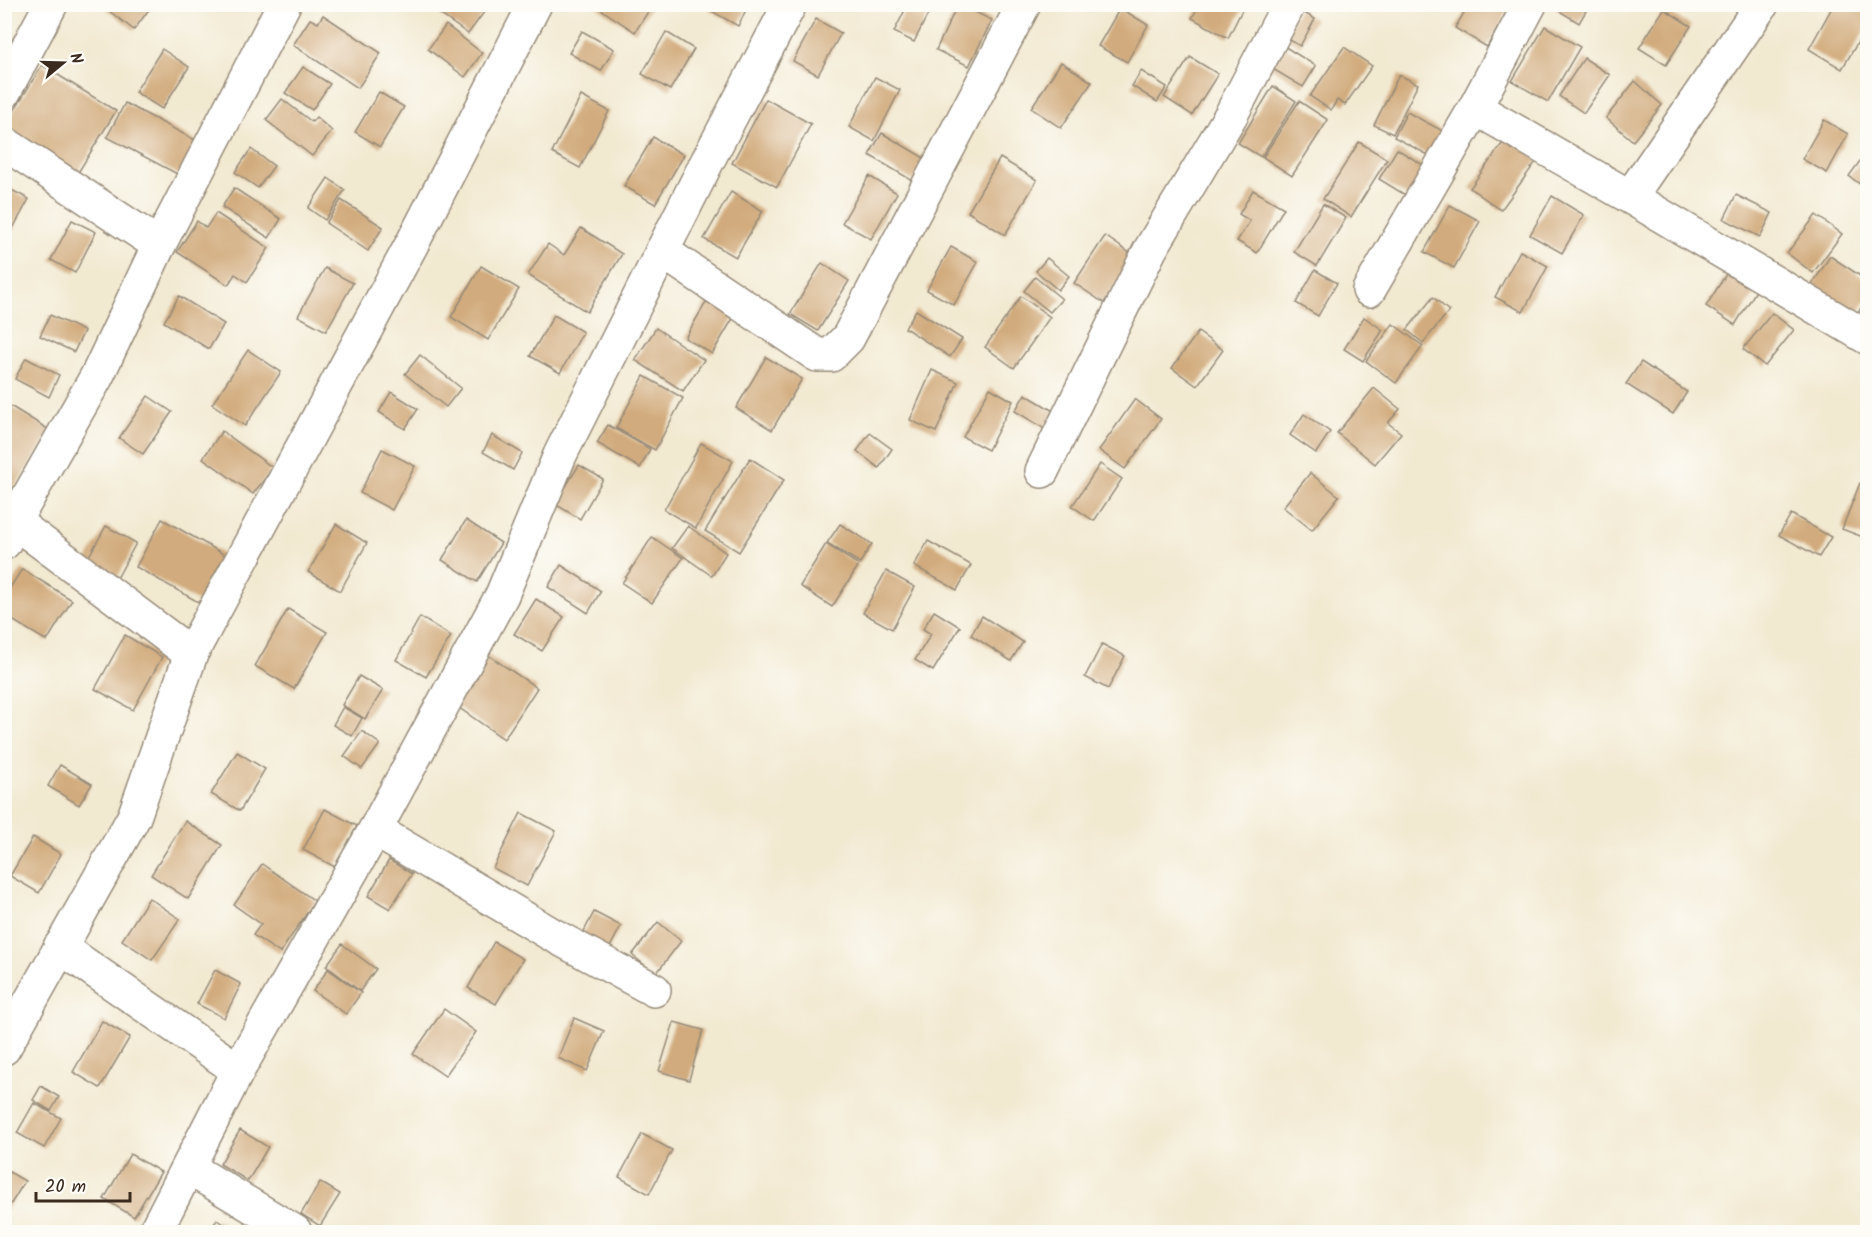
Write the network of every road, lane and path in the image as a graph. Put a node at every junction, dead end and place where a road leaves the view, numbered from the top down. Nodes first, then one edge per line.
1 (51, 4) edge
2 (284, 4) edge
3 (535, 4) edge
4 (789, 4) edge
5 (1024, 4) edge
6 (1289, 4) edge
7 (1530, 4) edge
8 (1762, 4) edge
9 (4, 92) edge
10 (1475, 108) junction
11 (4, 142) edge
12 (1630, 197) junction
13 (159, 245) junction
14 (662, 251) junction
15 (1368, 290) dead end
16 (1866, 334) edge
17 (1042, 471) dead end
18 (8, 526) edge
19 (191, 654) junction
20 (375, 830) junction
21 (60, 947) junction
22 (654, 990) dead end
23 (4, 1048) edge
24 (238, 1070) junction
25 (189, 1168) junction
26 (155, 1233) edge
27 (295, 1233) edge

1 - 9 street
2 - 13 street
3 - 19 street
4 - 14 street
5 - 14 street
6 - 17 street
7 - 10 street
8 - 12 street
10 - 12 street
10 - 15 street
11 - 13 street
12 - 16 street
13 - 18 street
14 - 20 street
18 - 19 street
19 - 21 street
20 - 22 street
20 - 24 street
21 - 23 street
21 - 24 street
24 - 25 street
25 - 26 street
25 - 27 street

